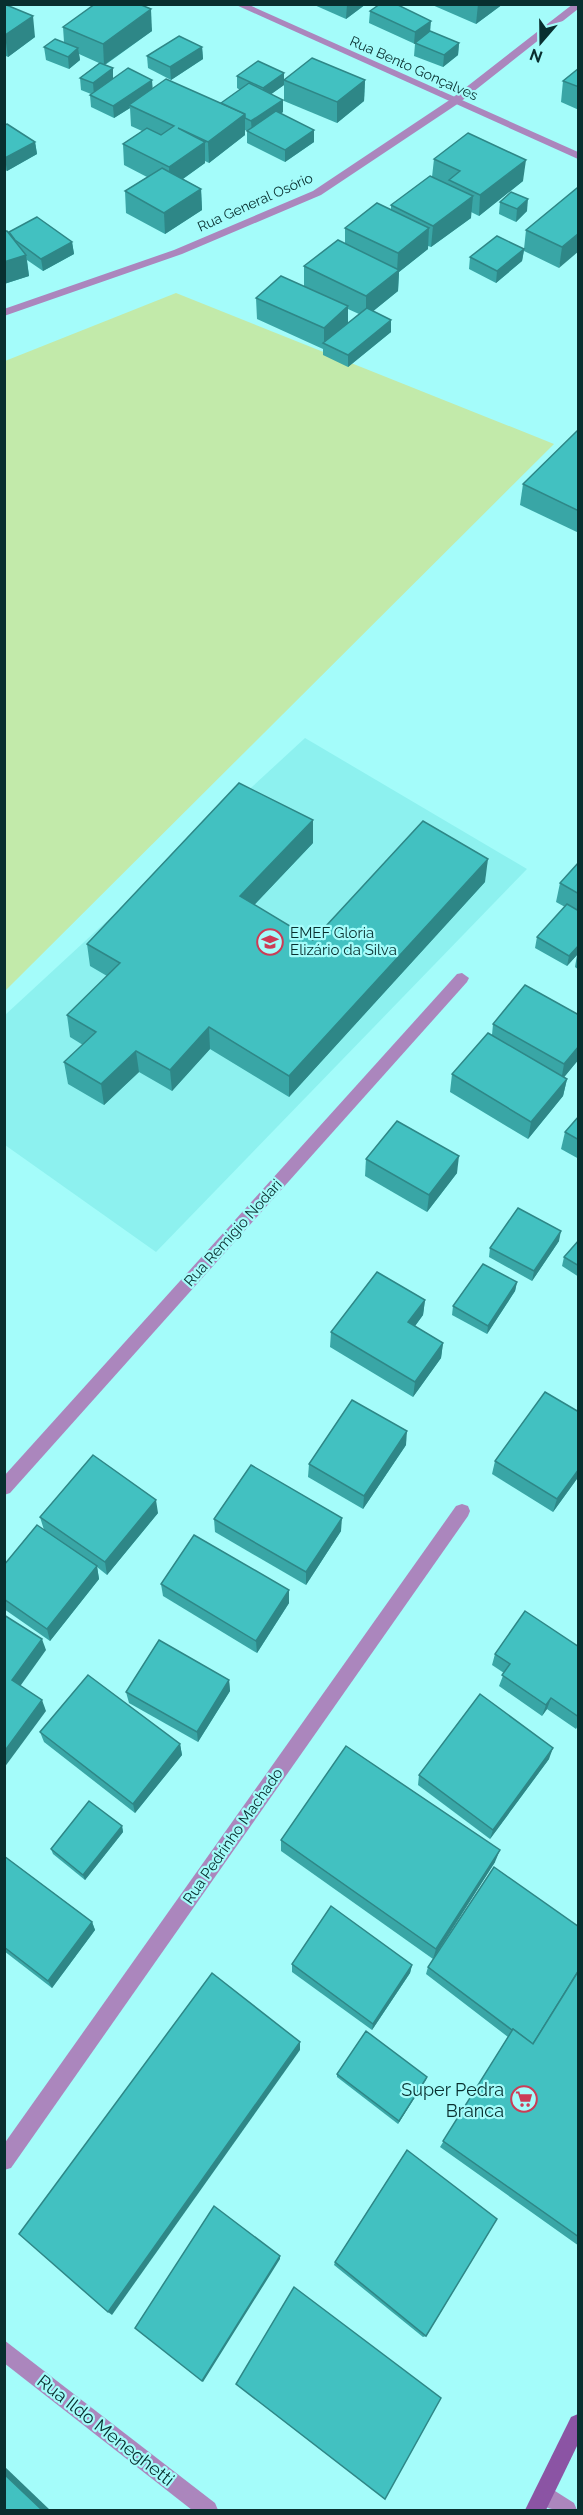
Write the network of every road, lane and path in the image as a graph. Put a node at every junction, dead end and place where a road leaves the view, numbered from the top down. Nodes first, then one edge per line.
1 (238, 4) edge
2 (579, 5) edge
3 (455, 101) junction
4 (579, 156) edge
5 (4, 313) edge
6 (462, 978) dead end
7 (4, 1488) edge
8 (462, 1511) dead end
9 (4, 2161) edge
10 (4, 2350) edge
11 (579, 2424) edge
12 (540, 2502) edge
13 (208, 2511) edge
14 (567, 2511) edge

1 - 3 street, Rua Bento Gonçalves
2 - 3 street, Rua General Osório
3 - 4 street, Rua Bento Gonçalves
3 - 5 street, Rua General Osório
6 - 7 street, Rua Remigio Nodari
8 - 9 street, Rua Pedrinho Machado
10 - 13 street, Rua Ildo Meneghetti
11 - 12 main road
12 - 14 street

